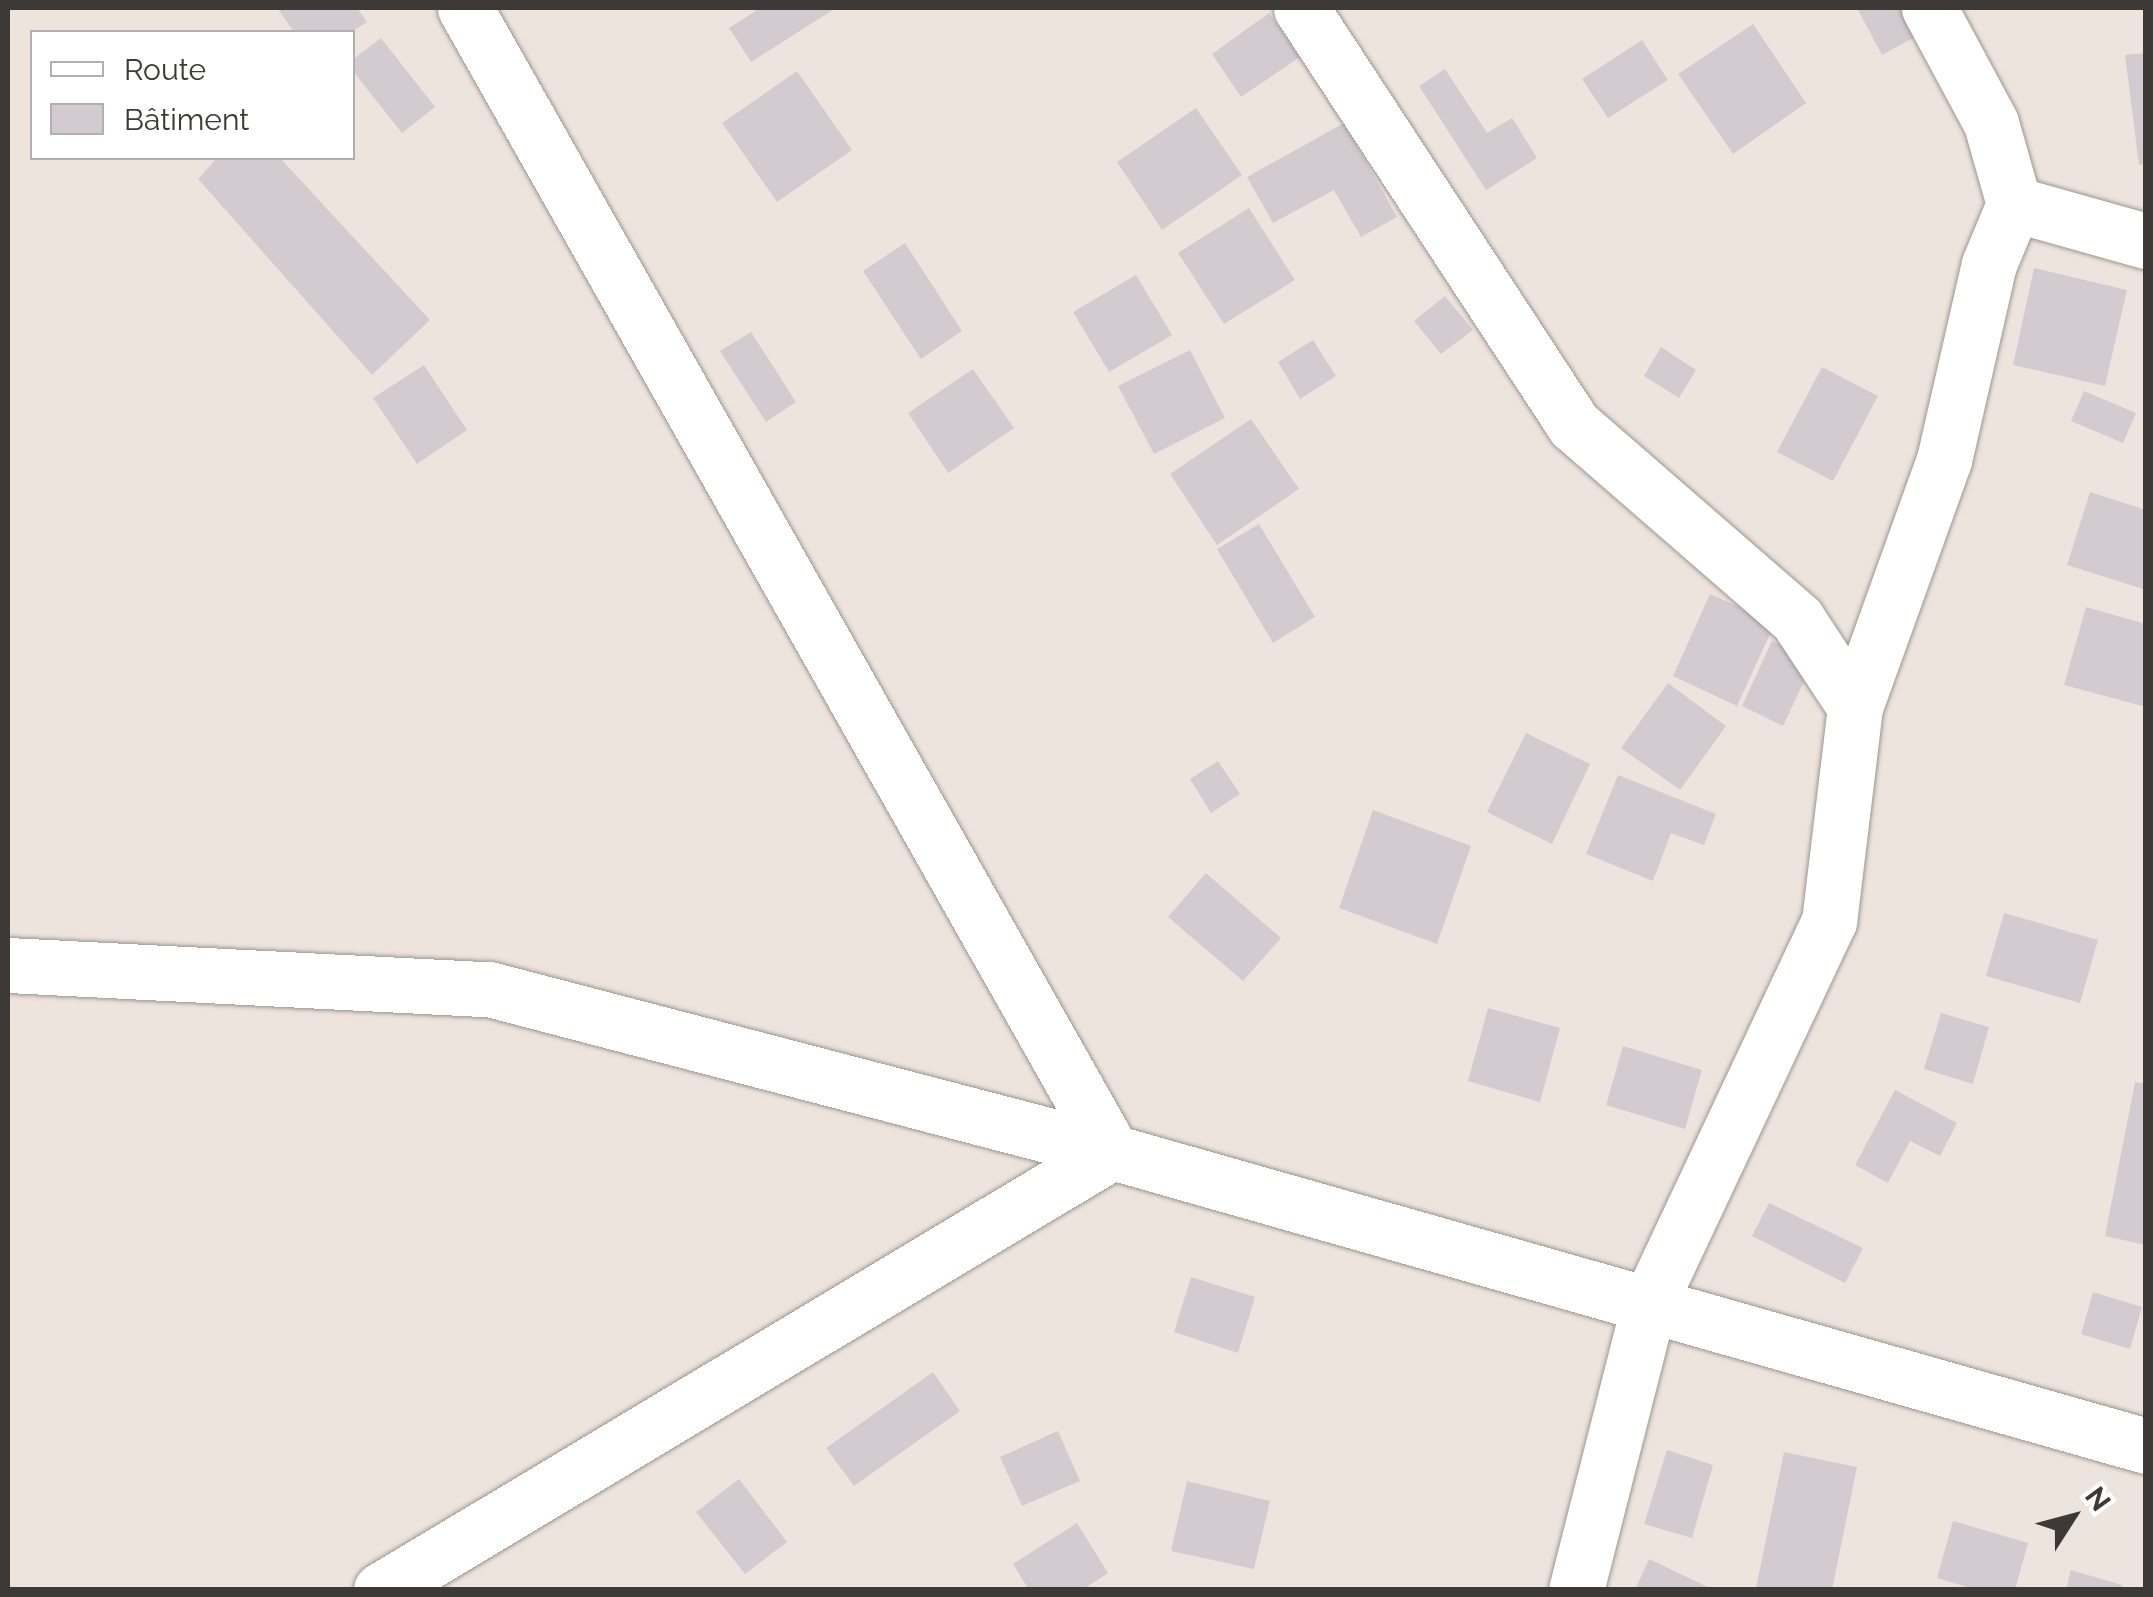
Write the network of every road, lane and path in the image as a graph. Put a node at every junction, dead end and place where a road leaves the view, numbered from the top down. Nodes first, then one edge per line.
1 (465, 8) edge
2 (1300, 8) edge
3 (1930, 8) edge
4 (2014, 204) junction
5 (2146, 242) edge
6 (1855, 706) junction
7 (8, 964) edge
8 (1112, 1152) junction
9 (1649, 1304) junction
10 (2146, 1446) edge
11 (381, 1590) edge
12 (1576, 1590) edge

1 - 8 street
2 - 6 street
3 - 4 street
4 - 5 street
4 - 6 street
6 - 9 street
7 - 8 street
8 - 9 street
8 - 11 street
9 - 10 street
9 - 12 street

